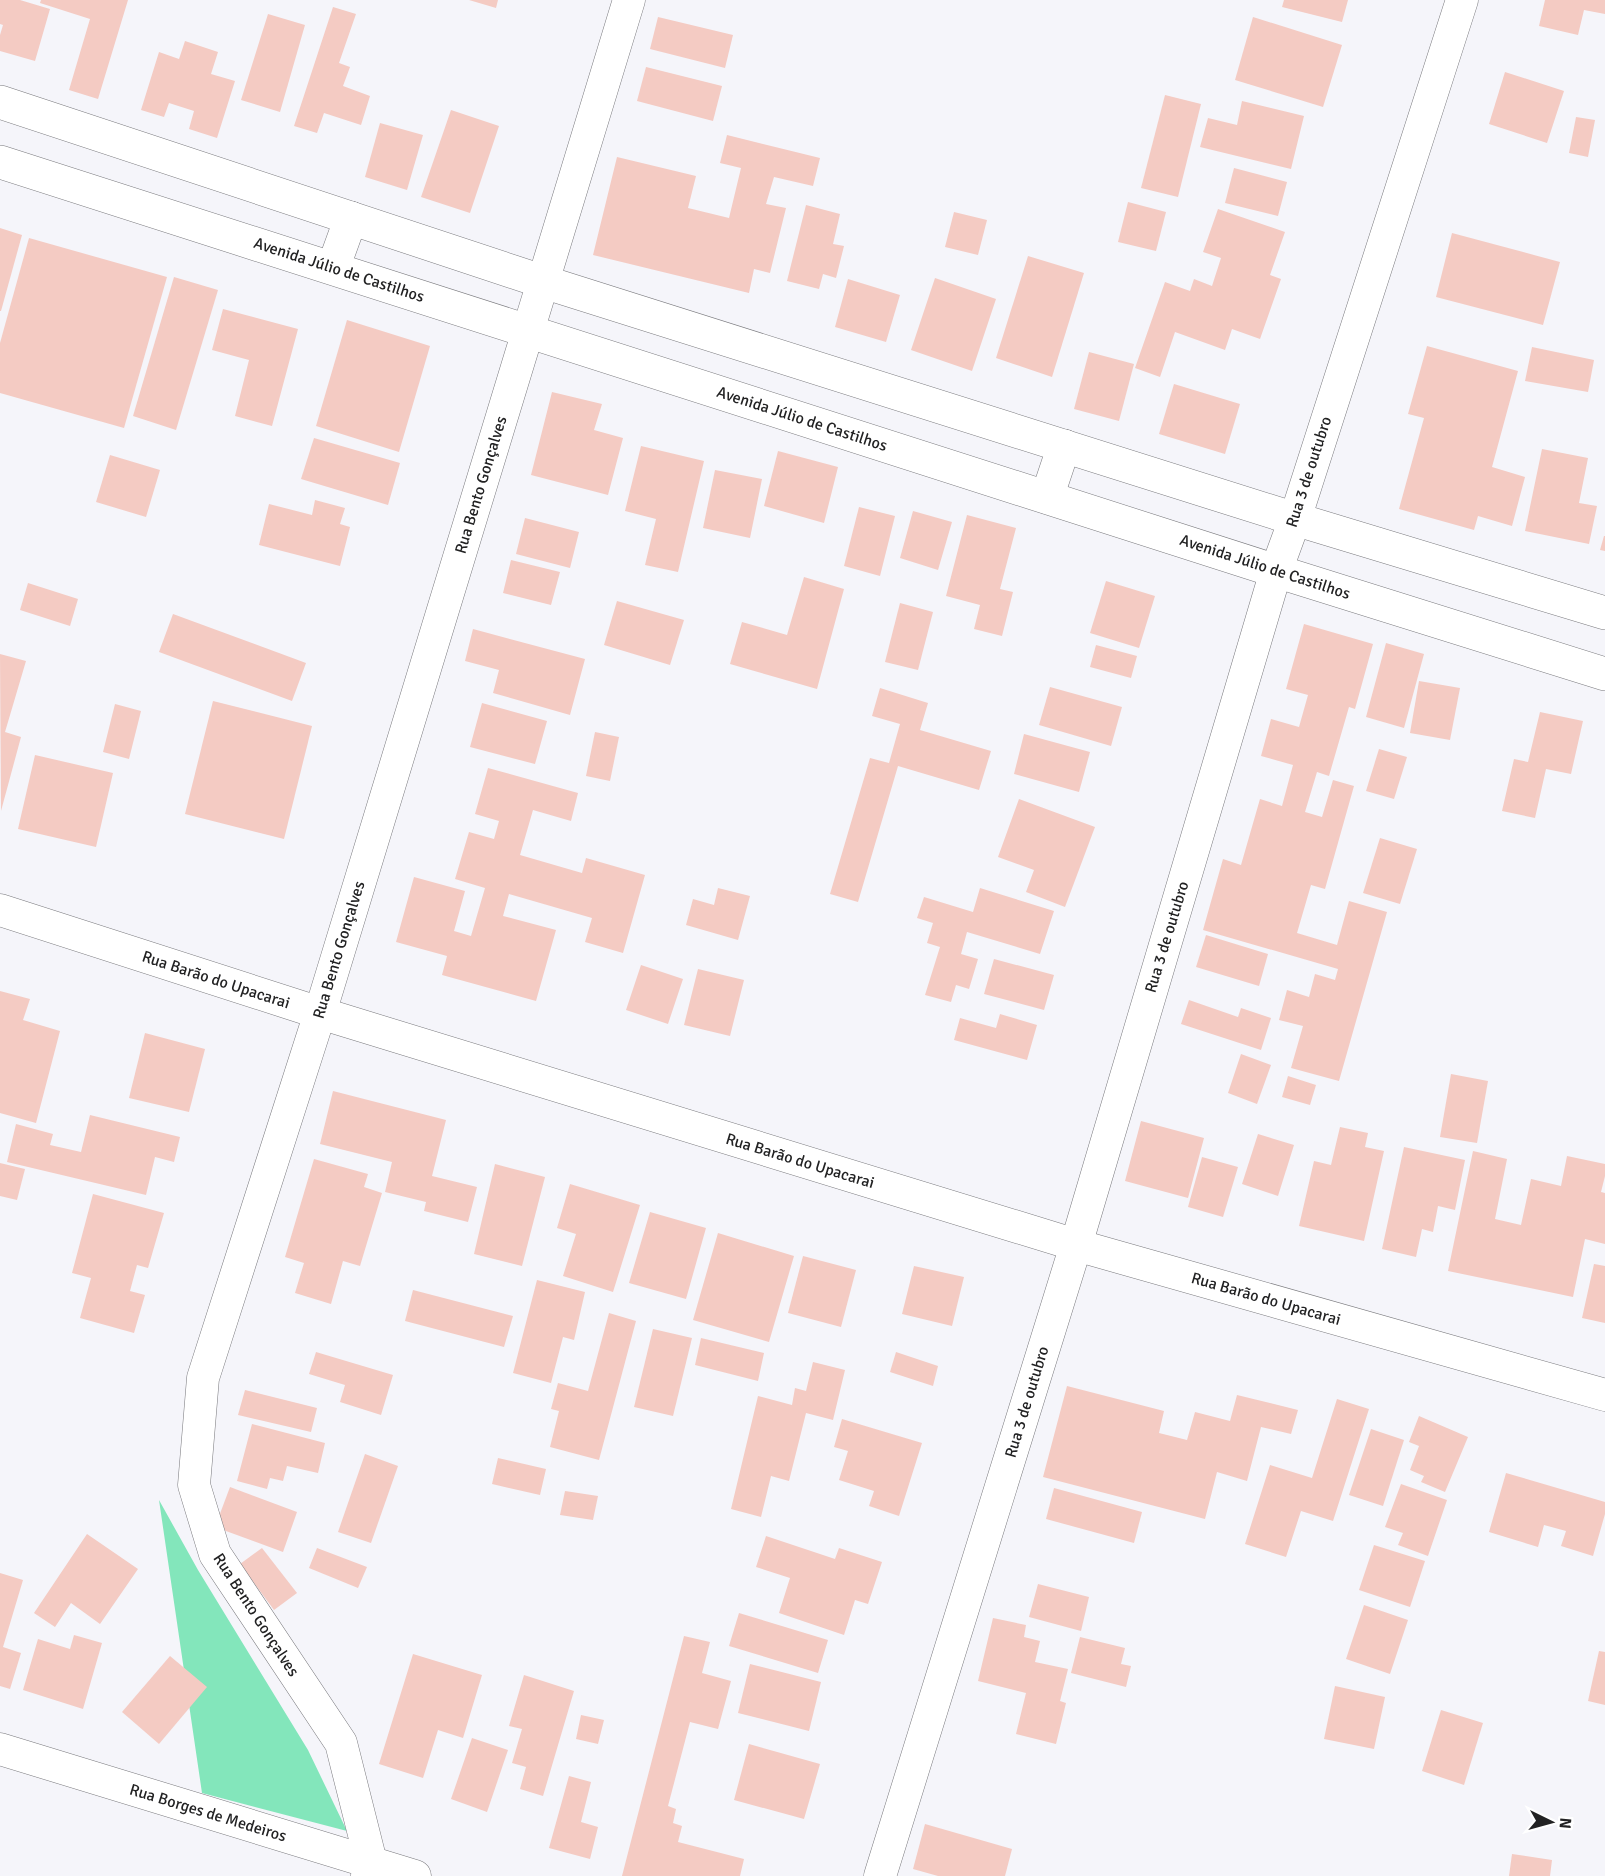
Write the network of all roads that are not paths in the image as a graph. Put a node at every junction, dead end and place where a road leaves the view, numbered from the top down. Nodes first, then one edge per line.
1 (629, 0) edge
2 (1462, 0) edge
3 (0, 102) edge
4 (0, 162) edge
5 (351, 218) junction
6 (333, 268) junction
7 (544, 282) junction
8 (528, 331) junction
9 (750, 347) junction
10 (734, 397) junction
11 (1064, 446) junction
12 (1047, 497) junction
13 (1294, 519) junction
14 (1276, 571) junction
15 (1605, 613) edge
16 (1605, 674) edge
17 (0, 910) edge
18 (320, 1013) junction
19 (1076, 1245) junction
20 (1605, 1395) edge
21 (0, 1749) edge
22 (369, 1869) edge
23 (415, 1876) edge
24 (880, 1876) edge

1 - 7 street, Rua Bento Gonçalves
2 - 13 street, Rua 3 de outubro
3 - 5 street
4 - 6 street, Avenida Júlio de Castilhos
5 - 6 street
5 - 7 street
6 - 8 street, Avenida Júlio de Castilhos
7 - 8 street, Rua Bento Gonçalves
7 - 9 street
8 - 10 street, Avenida Júlio de Castilhos
8 - 18 street, Rua Bento Gonçalves
9 - 10 street
9 - 11 street
10 - 12 street, Avenida Júlio de Castilhos
11 - 12 street
11 - 13 street
12 - 14 street, Avenida Júlio de Castilhos
13 - 14 street, Rua 3 de outubro
13 - 15 street
14 - 16 street, Avenida Júlio de Castilhos
14 - 19 street, Rua 3 de outubro
17 - 18 street, Rua Barão do Upacarai
18 - 19 street, Rua Barão do Upacarai
18 - 22 street, Rua Bento Gonçalves
19 - 20 street, Rua Barão do Upacarai
19 - 24 street, Rua 3 de outubro
21 - 22 street, Rua Borges de Medeiros
22 - 23 street, Rua Borges de Medeiros

